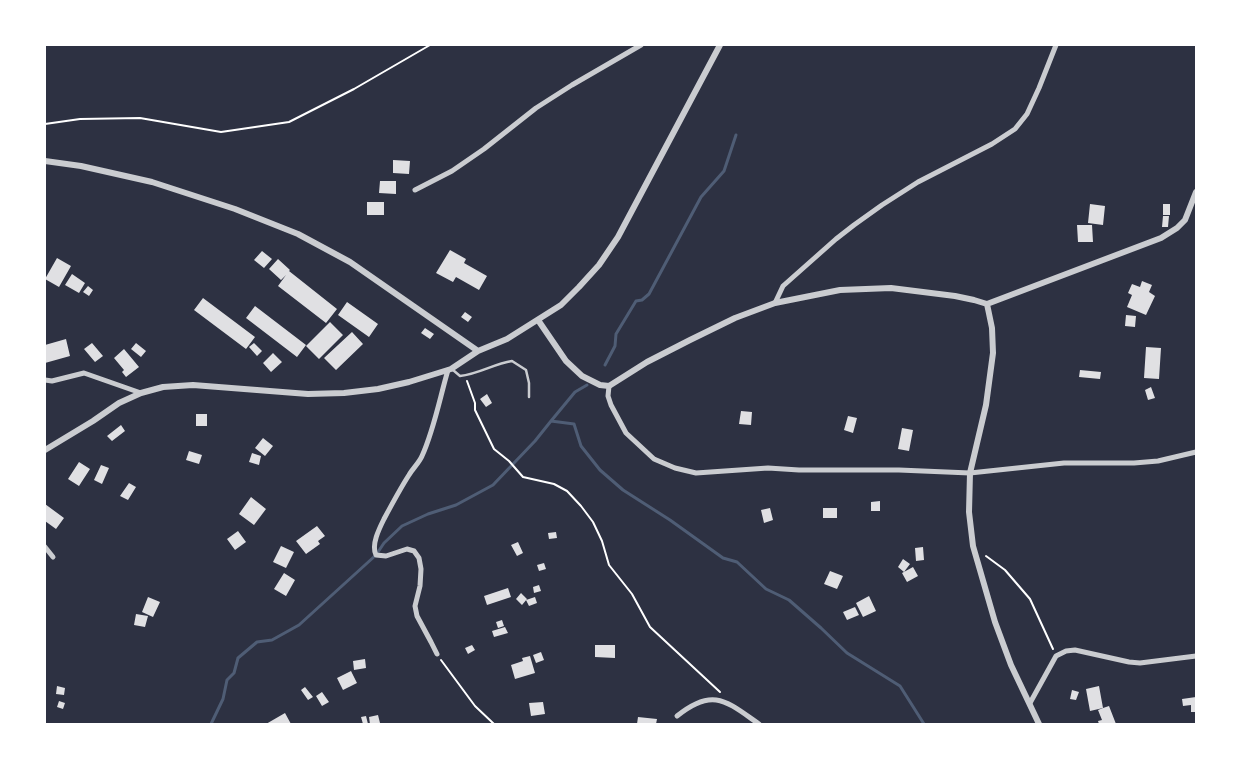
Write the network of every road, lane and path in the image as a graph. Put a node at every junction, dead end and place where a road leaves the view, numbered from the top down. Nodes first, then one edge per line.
1 (430, 45) edge
2 (641, 45) edge
3 (720, 45) edge
4 (1056, 45) edge
5 (45, 124) edge
6 (45, 161) edge
7 (415, 190) dead end
8 (1196, 192) edge
9 (775, 303) junction
10 (987, 304) junction
11 (538, 320) junction
12 (478, 352) junction
13 (450, 370) junction
14 (466, 376) junction
15 (45, 380) edge
16 (609, 386) junction
17 (142, 393) junction
18 (529, 397) dead end
19 (45, 450) edge
20 (1196, 452) edge
21 (970, 473) junction
22 (973, 546) junction
23 (45, 547) edge
24 (53, 557) dead end
25 (436, 654) joint
26 (1056, 656) junction
27 (1196, 656) edge
28 (724, 696) dead end
29 (1030, 703) junction
30 (677, 716) dead end
31 (494, 724) edge
32 (759, 724) edge
33 (1039, 724) edge

1 - 5 path
2 - 7 street
3 - 11 street
4 - 9 street
6 - 12 street
8 - 10 street
9 - 10 street
9 - 16 street
10 - 21 street
11 - 12 street
11 - 16 street
12 - 13 street
13 - 14 lane
13 - 17 street
13 - 25 street
14 - 18 lane
14 - 28 path
15 - 17 street
16 - 21 street
17 - 19 street
20 - 21 street
21 - 22 street
22 - 26 path
22 - 29 street
23 - 24 street
25 - 31 path
26 - 27 street
26 - 29 street
29 - 33 street
30 - 32 street

